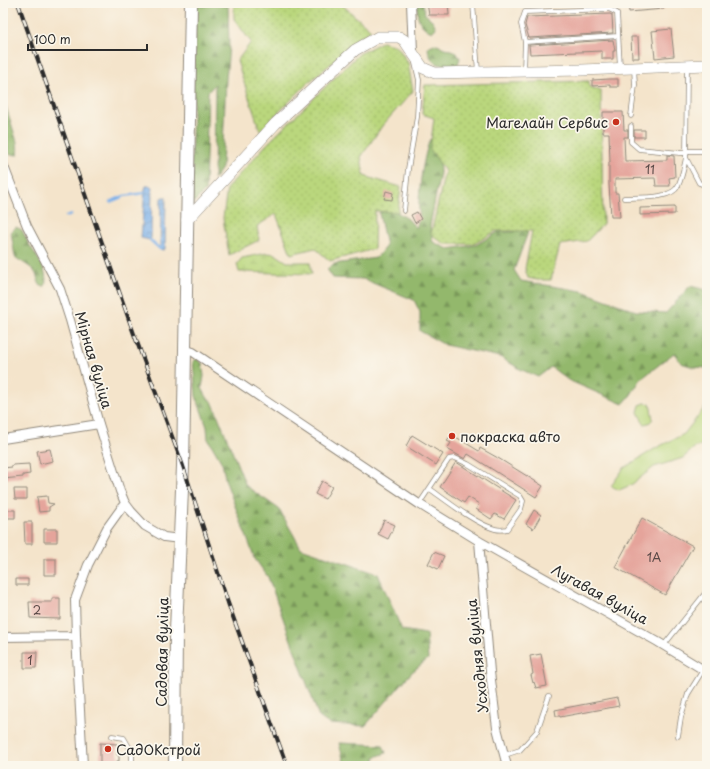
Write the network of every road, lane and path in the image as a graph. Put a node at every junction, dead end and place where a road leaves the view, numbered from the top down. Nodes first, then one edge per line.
1 (191, 3) edge
2 (411, 3) edge
3 (473, 3) edge
4 (412, 26) junction
5 (618, 36) junction
6 (400, 37) junction
7 (525, 42) junction
8 (413, 54) junction
9 (707, 65) edge
10 (687, 66) junction
11 (634, 67) junction
12 (620, 68) junction
13 (524, 71) junction
14 (478, 72) junction
15 (631, 116) dead end
16 (631, 126) dead end
17 (707, 150) edge
18 (687, 152) junction
19 (686, 158) junction
20 (3, 164) edge
21 (707, 186) edge
22 (624, 198) dead end
23 (404, 211) dead end
24 (187, 220) junction
25 (184, 350) junction
26 (99, 424) junction
27 (3, 439) edge
28 (430, 489) junction
29 (125, 503) junction
30 (419, 504) junction
31 (180, 539) junction
32 (479, 541) junction
33 (707, 591) edge
34 (76, 636) junction
35 (3, 637) edge
36 (664, 646) junction
37 (705, 670) edge
38 (549, 696) dead end
39 (112, 736) dead end
40 (678, 736) dead end
41 (505, 755) junction
42 (83, 766) edge
43 (132, 766) edge
44 (175, 766) edge
45 (507, 766) edge

1 - 24 main road, Садовая вуліца
2 - 4 street
3 - 14 lane
4 - 6 street
4 - 8 street
5 - 7 lane
5 - 7 lane
5 - 12 lane
6 - 8 street
6 - 24 street
7 - 13 lane
8 - 14 street
8 - 23 lane
9 - 10 street
10 - 11 street
10 - 18 lane
11 - 12 street
11 - 15 lane
12 - 13 street
13 - 14 street
16 - 18 lane
17 - 18 lane
18 - 19 lane
19 - 21 lane
19 - 22 lane
20 - 26 street, Мірная вуліца
24 - 25 main road, Садовая вуліца
25 - 30 street, Лугавая вуліца
25 - 31 main road, Садовая вуліца
26 - 27 street
26 - 29 street, Мірная вуліца
28 - 28 lane
28 - 30 lane
29 - 31 street, Мірная вуліца
29 - 34 street
30 - 32 street, Лугавая вуліца
31 - 44 main road, Садовая вуліца
32 - 36 street, Лугавая вуліца
32 - 41 street, Усходняя вуліца
33 - 36 lane
34 - 35 street
34 - 42 street
36 - 37 street, Лугавая вуліца
37 - 40 lane
38 - 41 lane
39 - 43 lane
41 - 45 street, Усходняя вуліца

